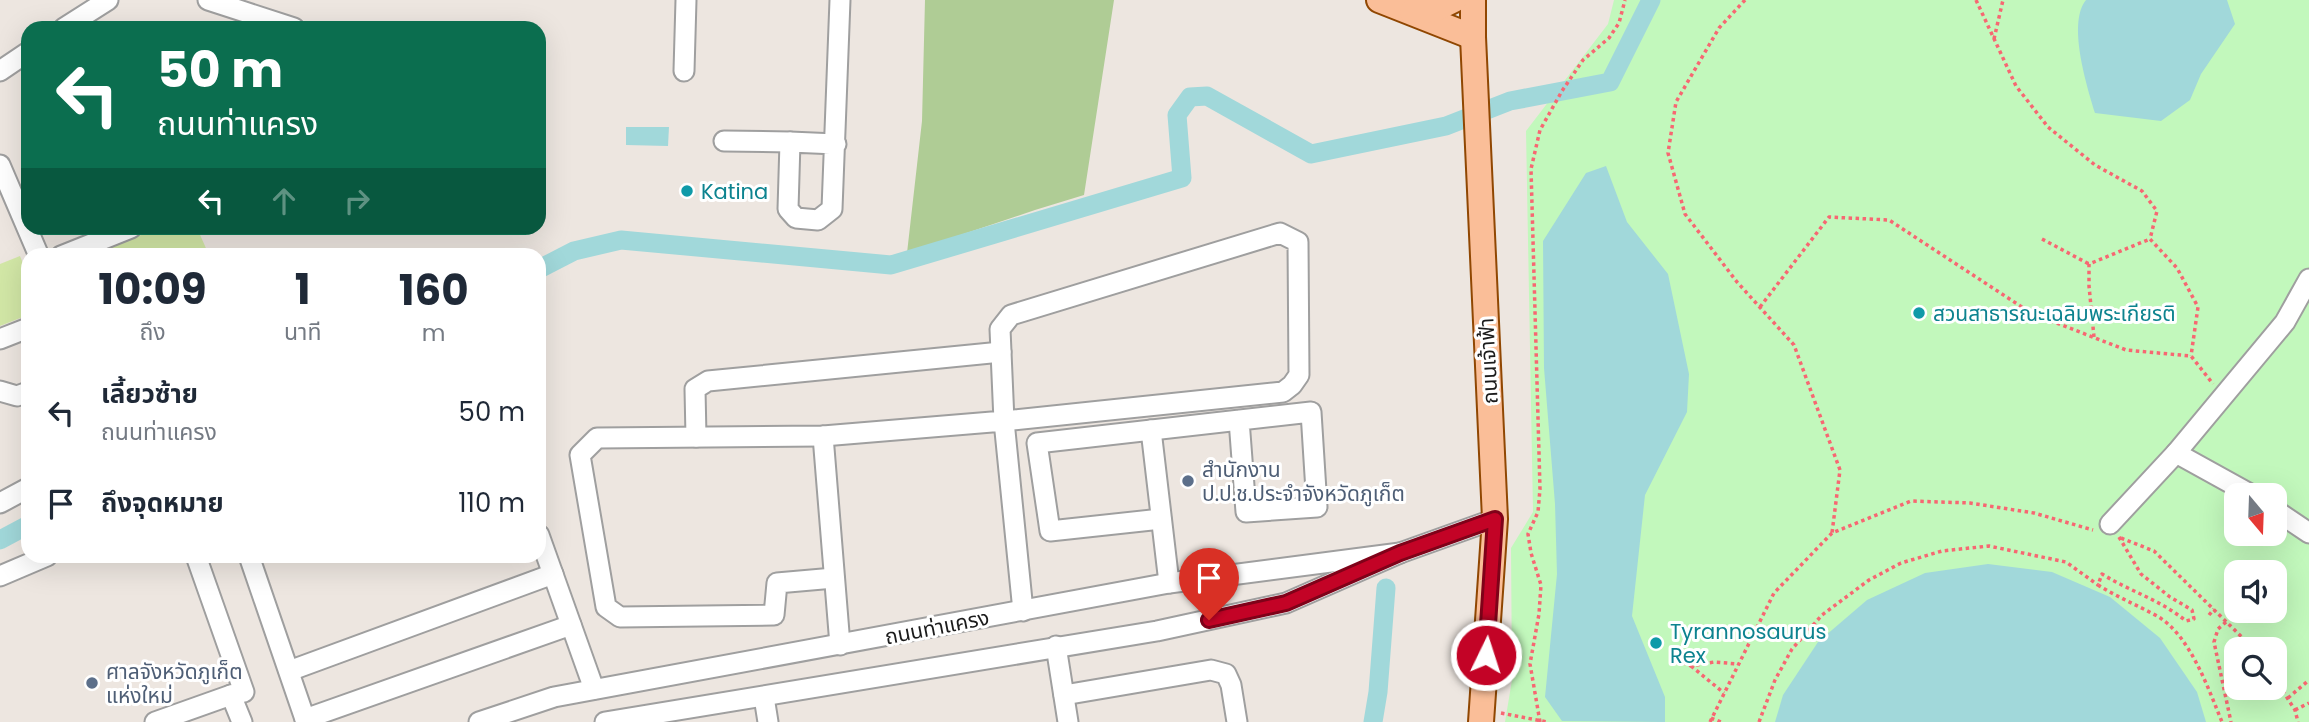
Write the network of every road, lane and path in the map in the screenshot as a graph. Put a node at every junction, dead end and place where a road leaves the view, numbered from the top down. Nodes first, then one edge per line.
1 (108, 0) edge
2 (208, 0) edge
3 (686, 0) edge
4 (840, 0) edge
5 (1379, 0) edge
6 (1454, 0) edge
7 (1473, 0) edge
8 (1625, 0) edge
9 (1745, 0) edge
10 (1976, 0) edge
11 (2003, 0) edge
12 (1411, 12) junction
13 (79, 21) edge
14 (272, 21) edge
15 (1473, 37) junction
16 (1994, 41) junction
17 (21, 57) edge
18 (0, 71) edge
19 (684, 71) dead end
20 (724, 141) dead end
21 (790, 142) junction
22 (835, 144) junction
23 (0, 165) edge
24 (21, 215) edge
25 (114, 235) edge
26 (2042, 239) dead end
27 (2150, 239) junction
28 (81, 248) edge
29 (2089, 264) junction
30 (2309, 279) edge
31 (1760, 307) junction
32 (21, 331) edge
33 (2094, 337) junction
34 (0, 339) edge
35 (1001, 352) junction
36 (2191, 356) junction
37 (0, 391) edge
38 (21, 395) edge
39 (2222, 397) junction
40 (1239, 420) junction
41 (1004, 421) junction
42 (1152, 430) junction
43 (823, 436) junction
44 (696, 437) junction
45 (2176, 453) junction
46 (2230, 483) edge
47 (21, 492) edge
48 (0, 503) edge
49 (2287, 518) edge
50 (1161, 519) junction
51 (1495, 519) junction
52 (2108, 530) junction
53 (1832, 533) junction
54 (2309, 533) edge
55 (1400, 553) junction
56 (546, 554) edge
57 (31, 563) edge
58 (198, 563) edge
59 (251, 563) edge
60 (553, 574) junction
61 (0, 576) edge
62 (834, 578) junction
63 (1169, 583) junction
64 (2098, 585) junction
65 (2214, 610) junction
66 (1023, 611) junction
67 (2209, 615) dead end
68 (2224, 620) edge
69 (2225, 623) edge
70 (2227, 623) edge
71 (571, 625) junction
72 (2242, 637) edge
73 (840, 645) junction
74 (1056, 646) junction
75 (1670, 657) dead end
76 (1738, 664) junction
77 (1691, 666) junction
78 (289, 671) junction
79 (2309, 680) edge
80 (594, 690) junction
81 (1724, 693) junction
82 (231, 695) junction
83 (1064, 695) junction
84 (764, 697) junction
85 (2288, 698) joint
86 (2309, 703) edge
87 (2295, 710) junction
88 (1482, 716) edge
89 (306, 720) edge
90 (1710, 720) edge
91 (1540, 721) edge
92 (155, 722) edge
93 (242, 722) edge
94 (479, 722) edge
95 (605, 722) edge
96 (768, 722) edge
97 (1068, 722) edge
98 (1237, 722) edge
99 (1547, 722) edge
100 (1721, 722) edge
101 (1759, 722) edge
102 (2222, 722) edge
103 (2231, 722) edge
104 (2298, 722) edge

1 - 13 street
2 - 14 street
3 - 19 street
4 - 22 street
5 - 12 main road
6 - 12 main road
7 - 15 main road, ถนนเจ้าฟ้า
8 - 91 path
9 - 31 path
10 - 16 path
11 - 16 path
12 - 15 main road
15 - 51 main road, ถนนเจ้าฟ้า
16 - 27 path
17 - 18 street
20 - 21 street
21 - 22 street
21 - 22 street
23 - 24 street
25 - 28 street
26 - 29 path
27 - 29 path
27 - 36 path
29 - 33 path
30 - 39 street
31 - 33 path
31 - 53 path
32 - 34 street
33 - 36 path
35 - 41 street
35 - 41 street
35 - 44 street
36 - 39 path
37 - 38 street
39 - 45 street
40 - 40 street
40 - 42 street
41 - 43 street
41 - 66 street
42 - 50 street
42 - 50 street
43 - 44 street
43 - 62 street
44 - 62 street
45 - 46 street
45 - 52 street
47 - 48 street
49 - 54 street
50 - 63 street
51 - 55 street, ถนนท่าแครง
51 - 88 main road, ถนนเจ้าฟ้า
52 - 53 path
52 - 64 path
52 - 65 path
53 - 76 path
55 - 63 street, ถนนท่าแครง
55 - 74 street, ถนนท่าแครง
56 - 60 street
57 - 61 street
58 - 82 street
59 - 78 street
60 - 71 street
60 - 78 street
62 - 73 street
63 - 66 street, ถนนท่าแครง
64 - 101 path
64 - 102 path
65 - 67 path
65 - 68 path
66 - 73 street, ถนนท่าแครง
69 - 103 path
70 - 72 path
71 - 80 street
71 - 89 street
73 - 80 street, ถนนท่าแครง
74 - 83 street
74 - 84 street, ถนนท่าแครง
75 - 77 path
76 - 77 path
76 - 81 path
77 - 81 path
78 - 89 street
79 - 85 path
80 - 94 street, ถนนท่าแครง
81 - 90 path
82 - 92 street
82 - 93 street
83 - 97 street
83 - 98 street
84 - 95 street, ถนนท่าแครง
84 - 96 street
85 - 87 path
86 - 87 path
87 - 104 path
88 - 91 path
90 - 100 path
91 - 99 path

